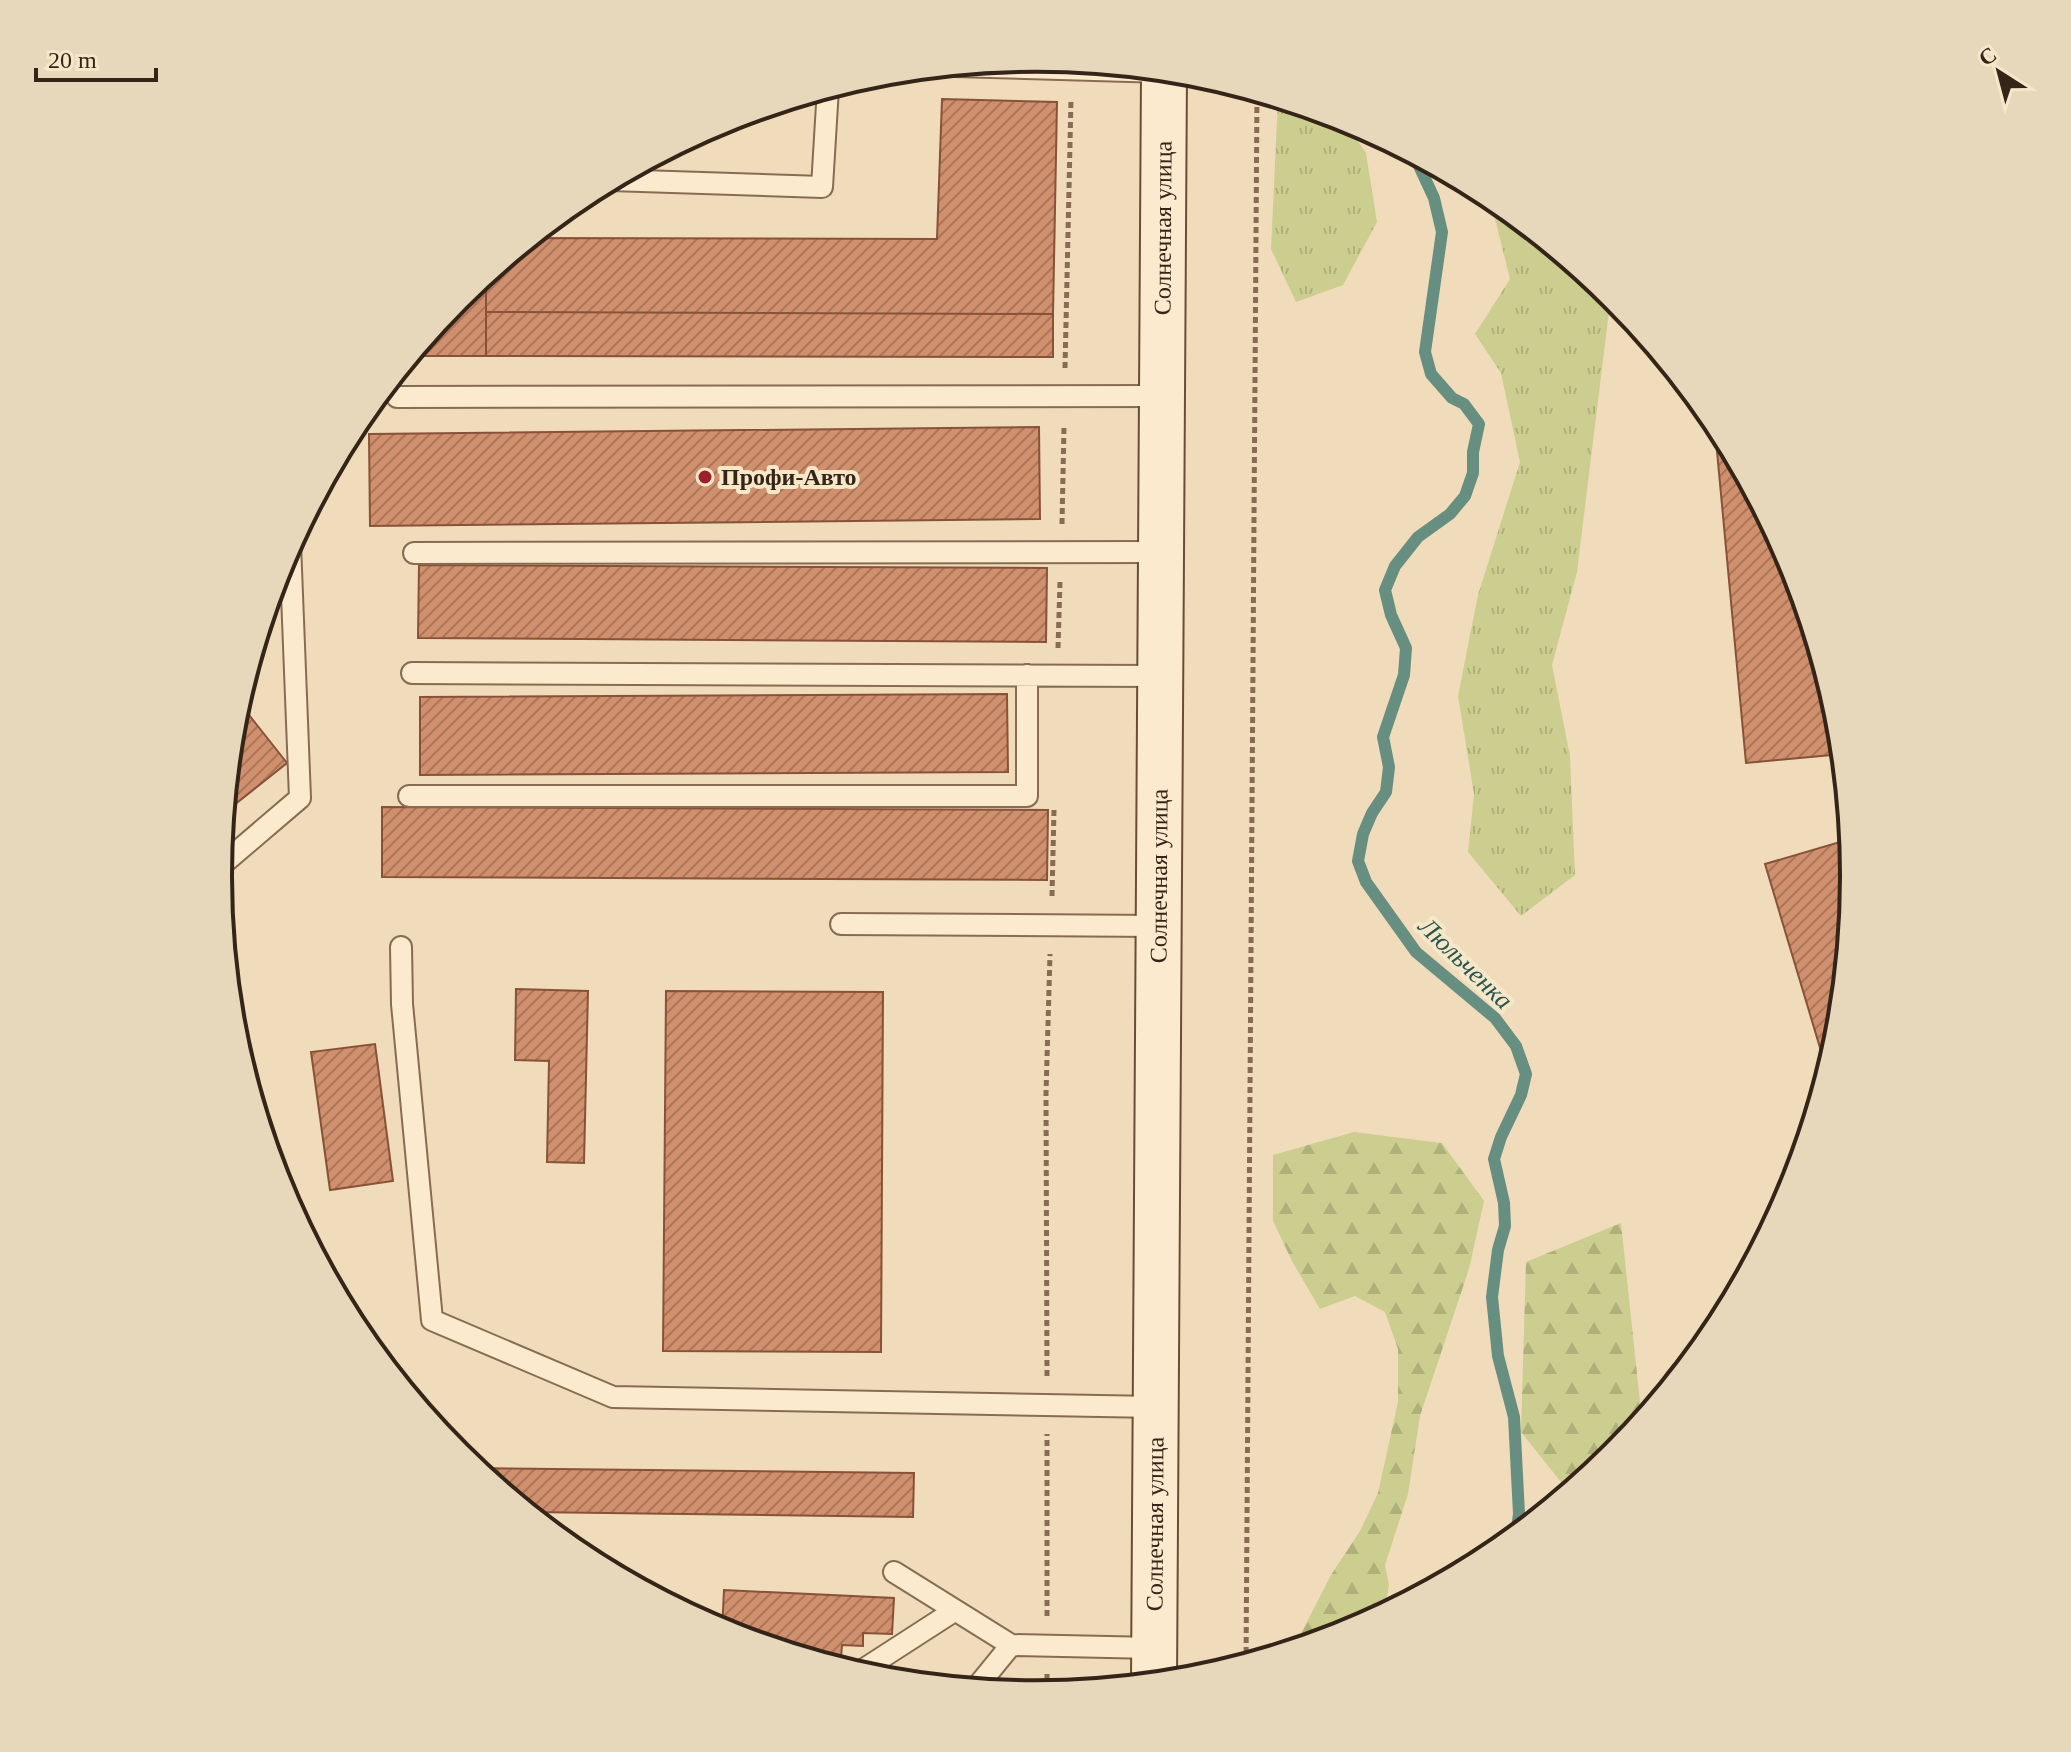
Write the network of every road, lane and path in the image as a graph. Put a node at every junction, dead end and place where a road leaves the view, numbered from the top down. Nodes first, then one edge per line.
1 (1071, 73) edge
2 (1164, 83) edge
3 (827, 99) edge
4 (1257, 103) edge
5 (633, 181) edge
6 (1065, 396) junction
7 (1161, 396) junction
8 (397, 397) dead end
9 (1061, 552) junction
10 (1160, 552) junction
11 (414, 553) dead end
12 (291, 573) edge
13 (412, 673) dead end
14 (1027, 675) junction
15 (1057, 675) junction
16 (1160, 676) junction
17 (409, 796) dead end
18 (1054, 800) dead end
19 (232, 856) edge
20 (841, 924) dead end
21 (1051, 925) junction
22 (1158, 926) junction
23 (401, 947) dead end
24 (1047, 1405) junction
25 (1156, 1407) junction
26 (894, 1572) dead end
27 (954, 1611) junction
28 (1011, 1645) junction
29 (1047, 1646) junction
30 (1246, 1652) edge
31 (873, 1664) edge
32 (1154, 1665) edge
33 (984, 1678) edge
34 (1047, 1680) edge

1 - 6 path
2 - 7 main road, Солнечная улица
3 - 5 lane
4 - 30 path
6 - 7 lane
6 - 8 lane
6 - 9 path
7 - 10 main road, Солнечная улица
9 - 10 lane
9 - 11 lane
9 - 15 path
10 - 16 main road, Солнечная улица
12 - 19 lane
13 - 14 lane
14 - 15 lane
14 - 17 lane
15 - 16 lane
16 - 22 main road, Солнечная улица
18 - 21 path
20 - 21 lane
21 - 22 lane
21 - 24 path
22 - 25 main road, Солнечная улица
23 - 24 lane
24 - 25 lane
24 - 29 path
25 - 32 main road, Солнечная улица
26 - 27 lane
27 - 28 lane
27 - 31 lane
28 - 29 lane
28 - 33 lane
29 - 32 lane
29 - 34 path

